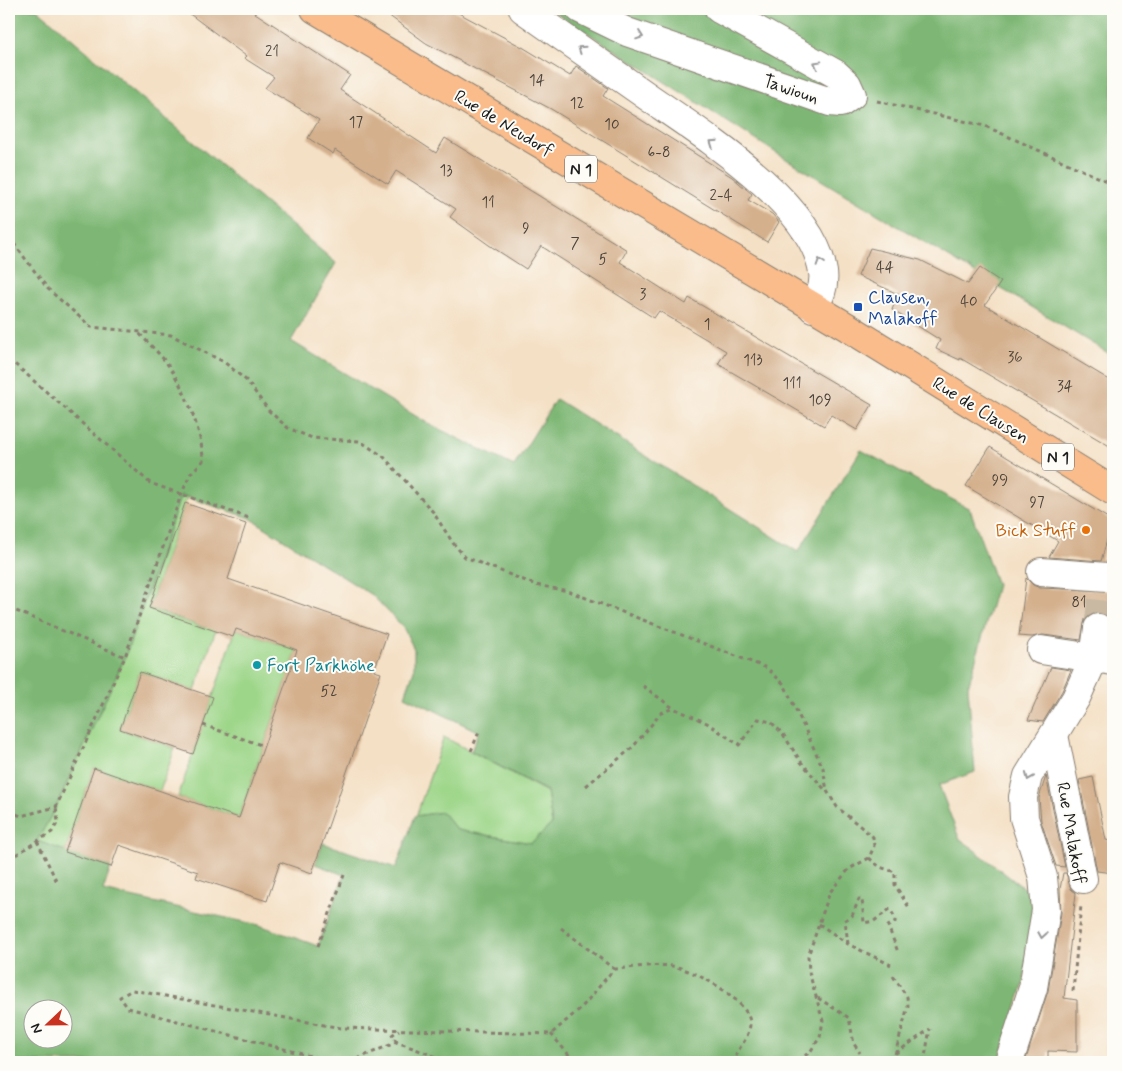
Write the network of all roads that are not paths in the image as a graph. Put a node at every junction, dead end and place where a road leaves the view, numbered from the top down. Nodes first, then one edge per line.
1 (315, 9) edge
2 (523, 9) edge
3 (580, 9) edge
4 (719, 9) edge
5 (813, 308) junction
6 (849, 328) joint
7 (1113, 491) edge
8 (1041, 572) dead end
9 (1108, 573) edge
10 (1098, 628) tunnel mouth
11 (1041, 650) dead end
12 (1104, 659) edge
13 (1054, 736) junction
14 (1083, 879) road end
15 (1008, 1062) edge

1 - 5 main road, Rue de Neudorf / N 1
5 -> 2 street
3 -> 4 street, Tawioun
5 - 6 main road, Rue de Neudorf / N 1
6 - 7 main road, Rue de Clausen / N 1
8 - 9 street
10 - 12 street, Rue Malakoff
11 - 12 street
12 - 13 street, Rue Malakoff
13 - 14 street, Rue Malakoff
13 -> 15 street, Rue Malakoff

